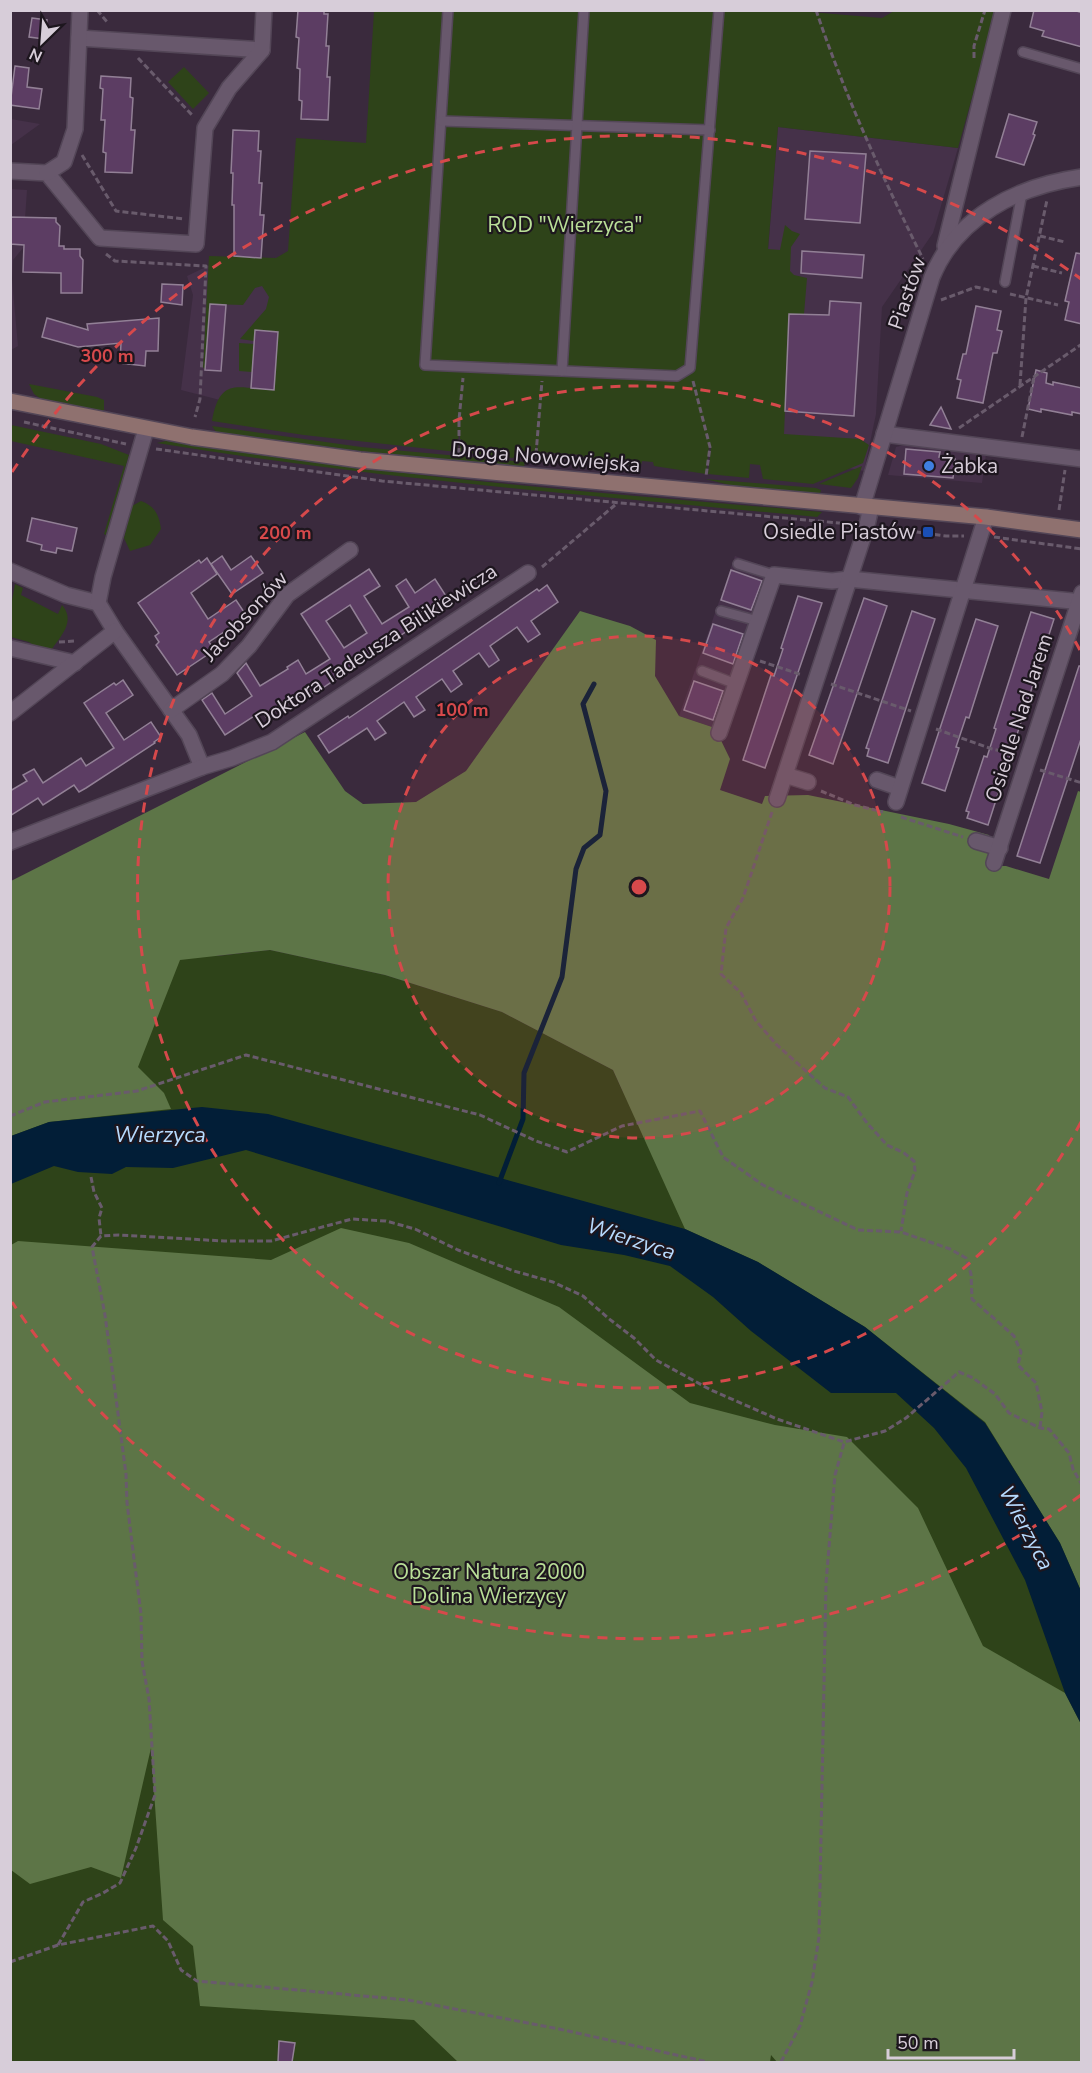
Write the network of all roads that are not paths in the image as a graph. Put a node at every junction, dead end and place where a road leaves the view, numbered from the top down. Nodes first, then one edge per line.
1 (80, 10) edge
2 (264, 10) edge
3 (448, 10) edge
4 (584, 10) edge
5 (719, 10) edge
6 (1003, 10) edge
7 (79, 38) junction
8 (261, 50) junction
9 (1023, 52) dead end
10 (1082, 69) edge
11 (441, 122) junction
12 (577, 126) junction
13 (710, 130) junction
14 (10, 171) edge
15 (46, 173) junction
16 (1082, 177) edge
17 (1022, 193) junction
18 (944, 252) junction
19 (1005, 282) dead end
20 (562, 371) junction
21 (10, 401) edge
22 (146, 429) junction
23 (884, 434) junction
24 (1074, 458) edge
25 (867, 507) junction
26 (986, 518) junction
27 (1082, 530) edge
28 (350, 550) dead end
29 (738, 564) dead end
30 (10, 571) edge
31 (528, 573) road end
32 (774, 575) junction
33 (849, 579) junction
34 (964, 589) junction
35 (1081, 599) edge
36 (98, 603) junction
37 (721, 611) dead end
38 (758, 621) junction
39 (115, 631) junction
40 (10, 648) edge
41 (75, 663) junction
42 (702, 671) dead end
43 (736, 684) junction
44 (171, 710) junction
45 (10, 713) edge
46 (719, 734) dead end
47 (202, 766) junction
48 (785, 775) junction
49 (877, 780) dead end
50 (808, 782) dead end
51 (777, 799) road end
52 (976, 841) dead end
53 (10, 842) edge
54 (1000, 848) junction
55 (994, 863) dead end

1 - 7 street
2 - 8 street
3 - 11 lane
4 - 12 lane
5 - 13 lane
6 - 18 street
7 - 8 street
7 - 15 street
8 - 15 street
9 - 10 lane
11 - 12 lane
11 - 20 lane
12 - 13 lane
12 - 20 lane
13 - 20 lane
14 - 15 street
16 - 17 street, Piastów
17 - 18 street, Piastów
17 - 19 lane
18 - 23 street, Piastów
21 - 22 street, Droga Nowowiejska
22 - 25 street, Droga Nowowiejska
22 - 36 street
23 - 24 street
23 - 25 street, Piastów
25 - 26 street, Droga Nowowiejska
25 - 33 street
26 - 27 street, Droga Nowowiejska
26 - 34 street
28 - 44 street, Jacobsonów
29 - 32 lane
30 - 36 street
31 - 47 street, Doktora Tadeusza Bilikiewicza
32 - 33 street, Osiedle Nad Jarem
32 - 38 street
33 - 34 street, Osiedle Nad Jarem
33 - 48 street
34 - 35 street, Osiedle Nad Jarem
34 - 49 street
35 - 54 street, Osiedle Nad Jarem
36 - 39 street
37 - 38 lane
38 - 43 street
39 - 41 street
39 - 44 street
40 - 41 street
41 - 45 street
42 - 43 lane
43 - 46 street
44 - 47 street
47 - 53 street, Doktora Tadeusza Bilikiewicza
48 - 50 street
48 - 51 street
52 - 54 street
54 - 55 street, Osiedle Nad Jarem

